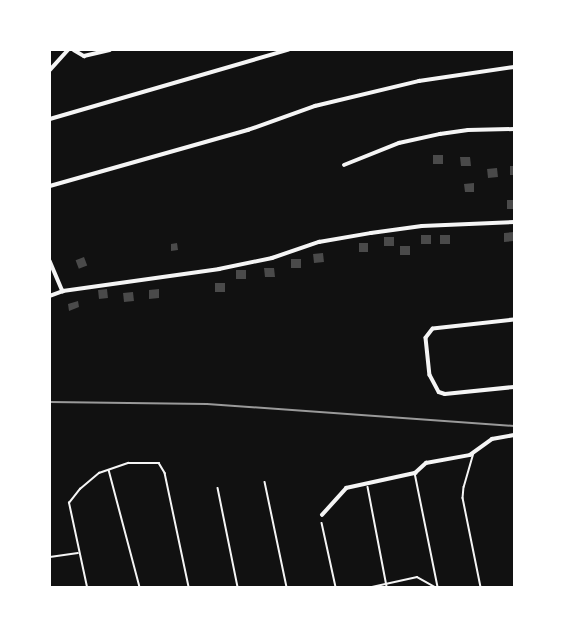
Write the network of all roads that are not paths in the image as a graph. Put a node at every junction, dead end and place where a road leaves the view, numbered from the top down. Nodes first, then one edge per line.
1 (68, 50) edge
2 (74, 50) edge
3 (109, 50) edge
4 (288, 50) edge
5 (514, 68) edge
6 (50, 70) edge
7 (50, 119) edge
8 (514, 129) edge
9 (344, 165) dead end
10 (50, 186) edge
11 (514, 222) edge
12 (50, 261) edge
13 (63, 291) junction
14 (50, 296) edge
15 (514, 320) edge
16 (514, 387) edge
17 (514, 435) edge
18 (474, 451) junction
19 (109, 470) junction
20 (415, 474) junction
21 (265, 482) dead end
22 (368, 487) dead end
23 (218, 488) dead end
24 (322, 515) dead end
25 (322, 523) dead end
26 (78, 553) junction
27 (50, 557) edge
28 (386, 584) junction
29 (87, 587) edge
30 (140, 587) edge
31 (189, 587) edge
32 (238, 587) edge
33 (287, 587) edge
34 (336, 587) edge
35 (372, 587) edge
36 (387, 587) edge
37 (437, 587) edge
38 (481, 587) edge

1 - 6 street
2 - 3 street
4 - 7 street
5 - 10 street
8 - 9 street
11 - 13 street
12 - 13 street
13 - 14 street
15 - 16 street
17 - 18 street
18 - 20 street
18 - 38 lane
19 - 26 lane
19 - 30 lane
19 - 31 lane
20 - 24 street
20 - 37 lane
21 - 33 lane
22 - 28 lane
23 - 32 lane
25 - 34 lane
26 - 27 lane
26 - 29 lane
28 - 35 lane
28 - 36 lane
28 - 37 lane

